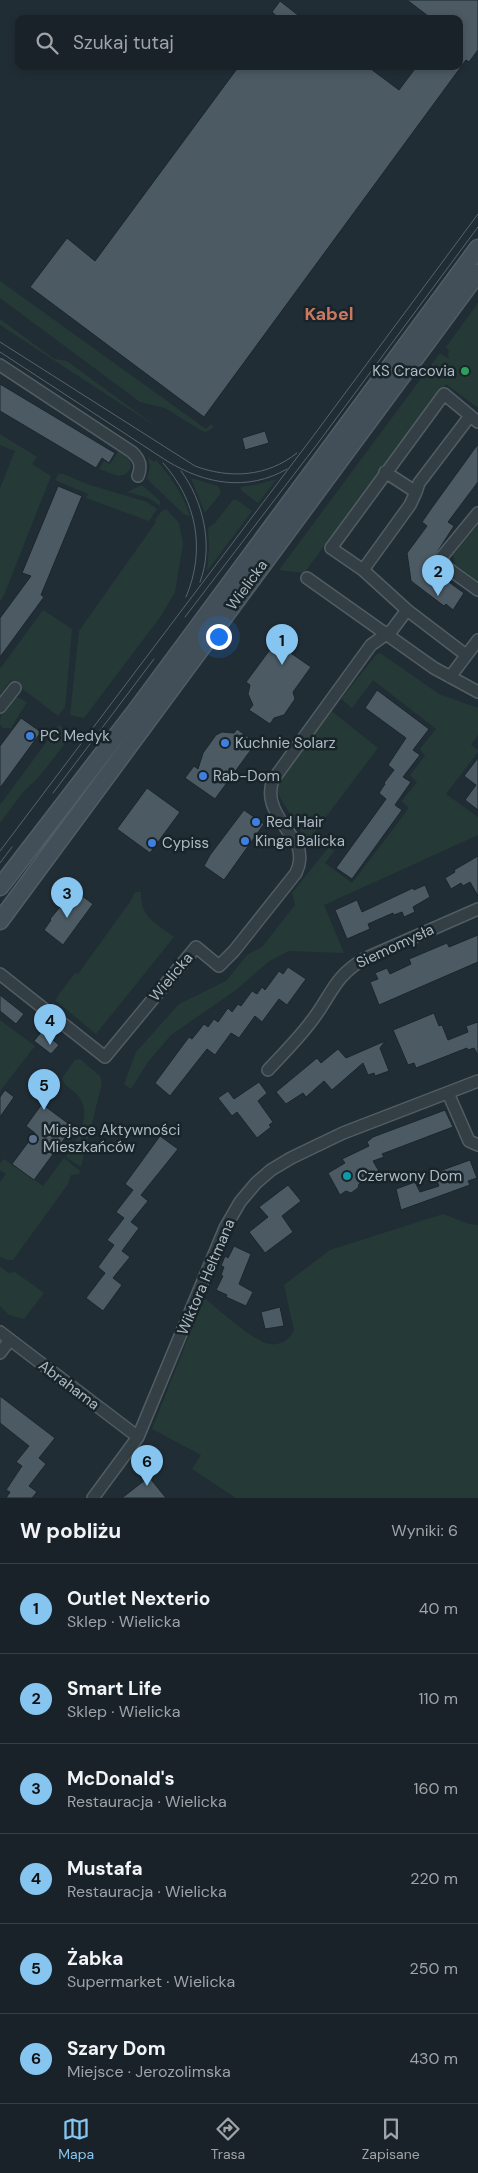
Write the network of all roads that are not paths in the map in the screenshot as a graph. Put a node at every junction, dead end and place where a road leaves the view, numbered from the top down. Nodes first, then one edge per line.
1 (478, 248) edge
2 (478, 273) edge
3 (0, 366) edge
4 (474, 419) edge
5 (385, 472) junction
6 (138, 476) dead end
7 (416, 492) junction
8 (478, 513) edge
9 (363, 570) junction
10 (307, 578) dead end
11 (478, 590) edge
12 (407, 610) junction
13 (386, 636) junction
14 (478, 640) edge
15 (466, 655) junction
16 (450, 677) junction
17 (15, 688) dead end
18 (478, 692) edge
19 (0, 707) edge
20 (0, 887) edge
21 (478, 908) edge
22 (0, 921) edge
23 (0, 974) edge
24 (268, 1070) dead end
25 (478, 1081) edge
26 (448, 1093) junction
27 (478, 1144) edge
28 (0, 1332) edge
29 (10, 1340) junction
30 (0, 1353) edge
31 (138, 1437) junction
32 (93, 1498) edge

1 - 20 main road, Wielicka
2 - 22 main road, Wielicka
3 - 6 street
4 - 5 street
4 - 7 street
5 - 7 street
5 - 9 street
7 - 9 street
8 - 11 street
9 - 12 street
10 - 13 street
12 - 13 street, Wielicka
12 - 15 street
13 - 16 street
13 - 23 street, Wielicka
14 - 15 street
15 - 16 street
16 - 18 street
17 - 19 street
21 - 24 street, Siemomysła
25 - 26 street, Wiktora Heltmana
26 - 27 street
26 - 31 street, Wiktora Heltmana
28 - 29 street, Abrahama
29 - 30 street
29 - 31 street, Abrahama
31 - 32 street, Wiktora Heltmana

